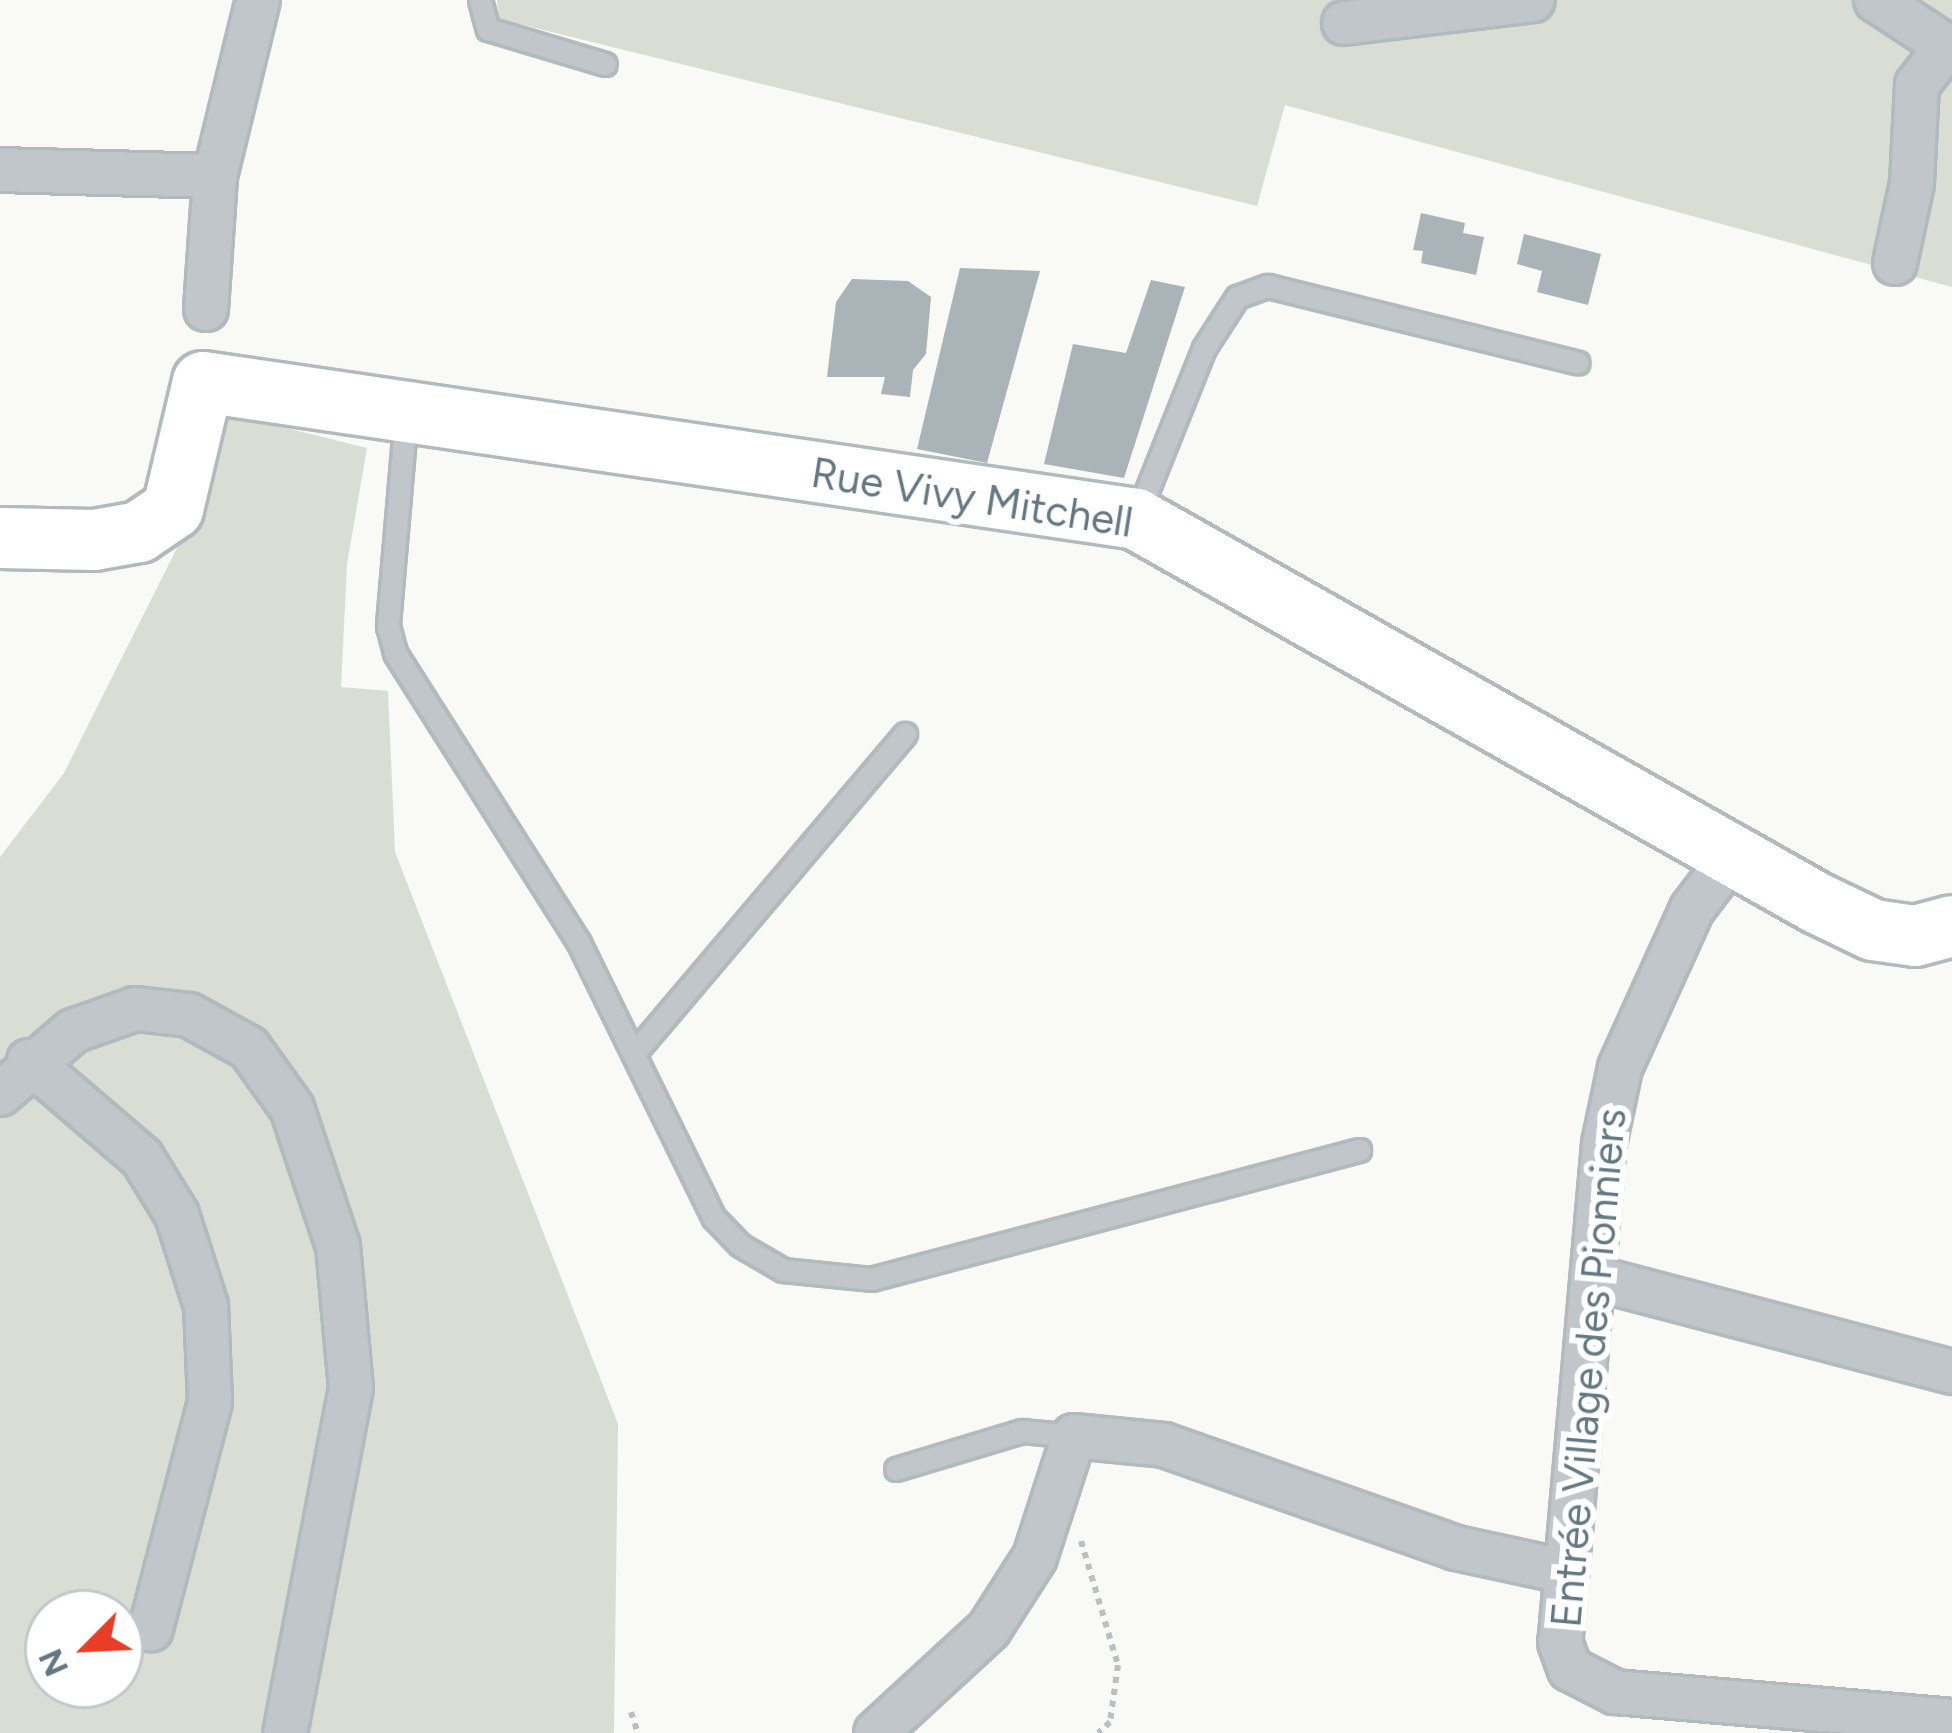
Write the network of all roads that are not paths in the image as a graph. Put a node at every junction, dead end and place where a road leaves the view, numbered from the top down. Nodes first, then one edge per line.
1 (258, 0) edge
2 (480, 0) edge
3 (1533, 0) edge
4 (1876, 0) edge
5 (1344, 23) dead end
6 (1948, 49) edge
7 (605, 64) dead end
8 (0, 170) edge
9 (214, 176) junction
10 (1894, 263) dead end
11 (204, 342) junction
12 (1578, 363) dead end
13 (406, 414) junction
14 (1136, 519) junction
15 (0, 538) edge
16 (905, 734) dead end
17 (1730, 859) junction
18 (1952, 926) edge
19 (636, 1052) junction
20 (29, 1061) junction
21 (0, 1094) edge
22 (1360, 1150) dead end
23 (1594, 1278) junction
24 (1952, 1372) edge
25 (1073, 1436) junction
26 (896, 1469) dead end
27 (1562, 1571) junction
28 (152, 1629) dead end
29 (1952, 1721) edge
30 (285, 1733) edge
31 (877, 1733) edge

1 - 9 street
2 - 7 lane
3 - 5 street
4 - 6 street
6 - 10 street
8 - 9 street
9 - 11 street
11 - 13 street, Rue Vivy Mitchell
11 - 15 street
12 - 14 lane
13 - 14 street, Rue Vivy Mitchell
13 - 19 lane
14 - 17 street, Rue Vivy Mitchell
16 - 19 lane
17 - 18 street, Rue Vivy Mitchell
17 - 23 street, Entrée Village des Pionniers
19 - 22 lane
20 - 21 street
20 - 28 street
20 - 30 street
23 - 24 street
23 - 27 street, Entrée Village des Pionniers
25 - 26 lane
25 - 27 street
25 - 31 street
27 - 29 street, Entrée Village des Pionniers

